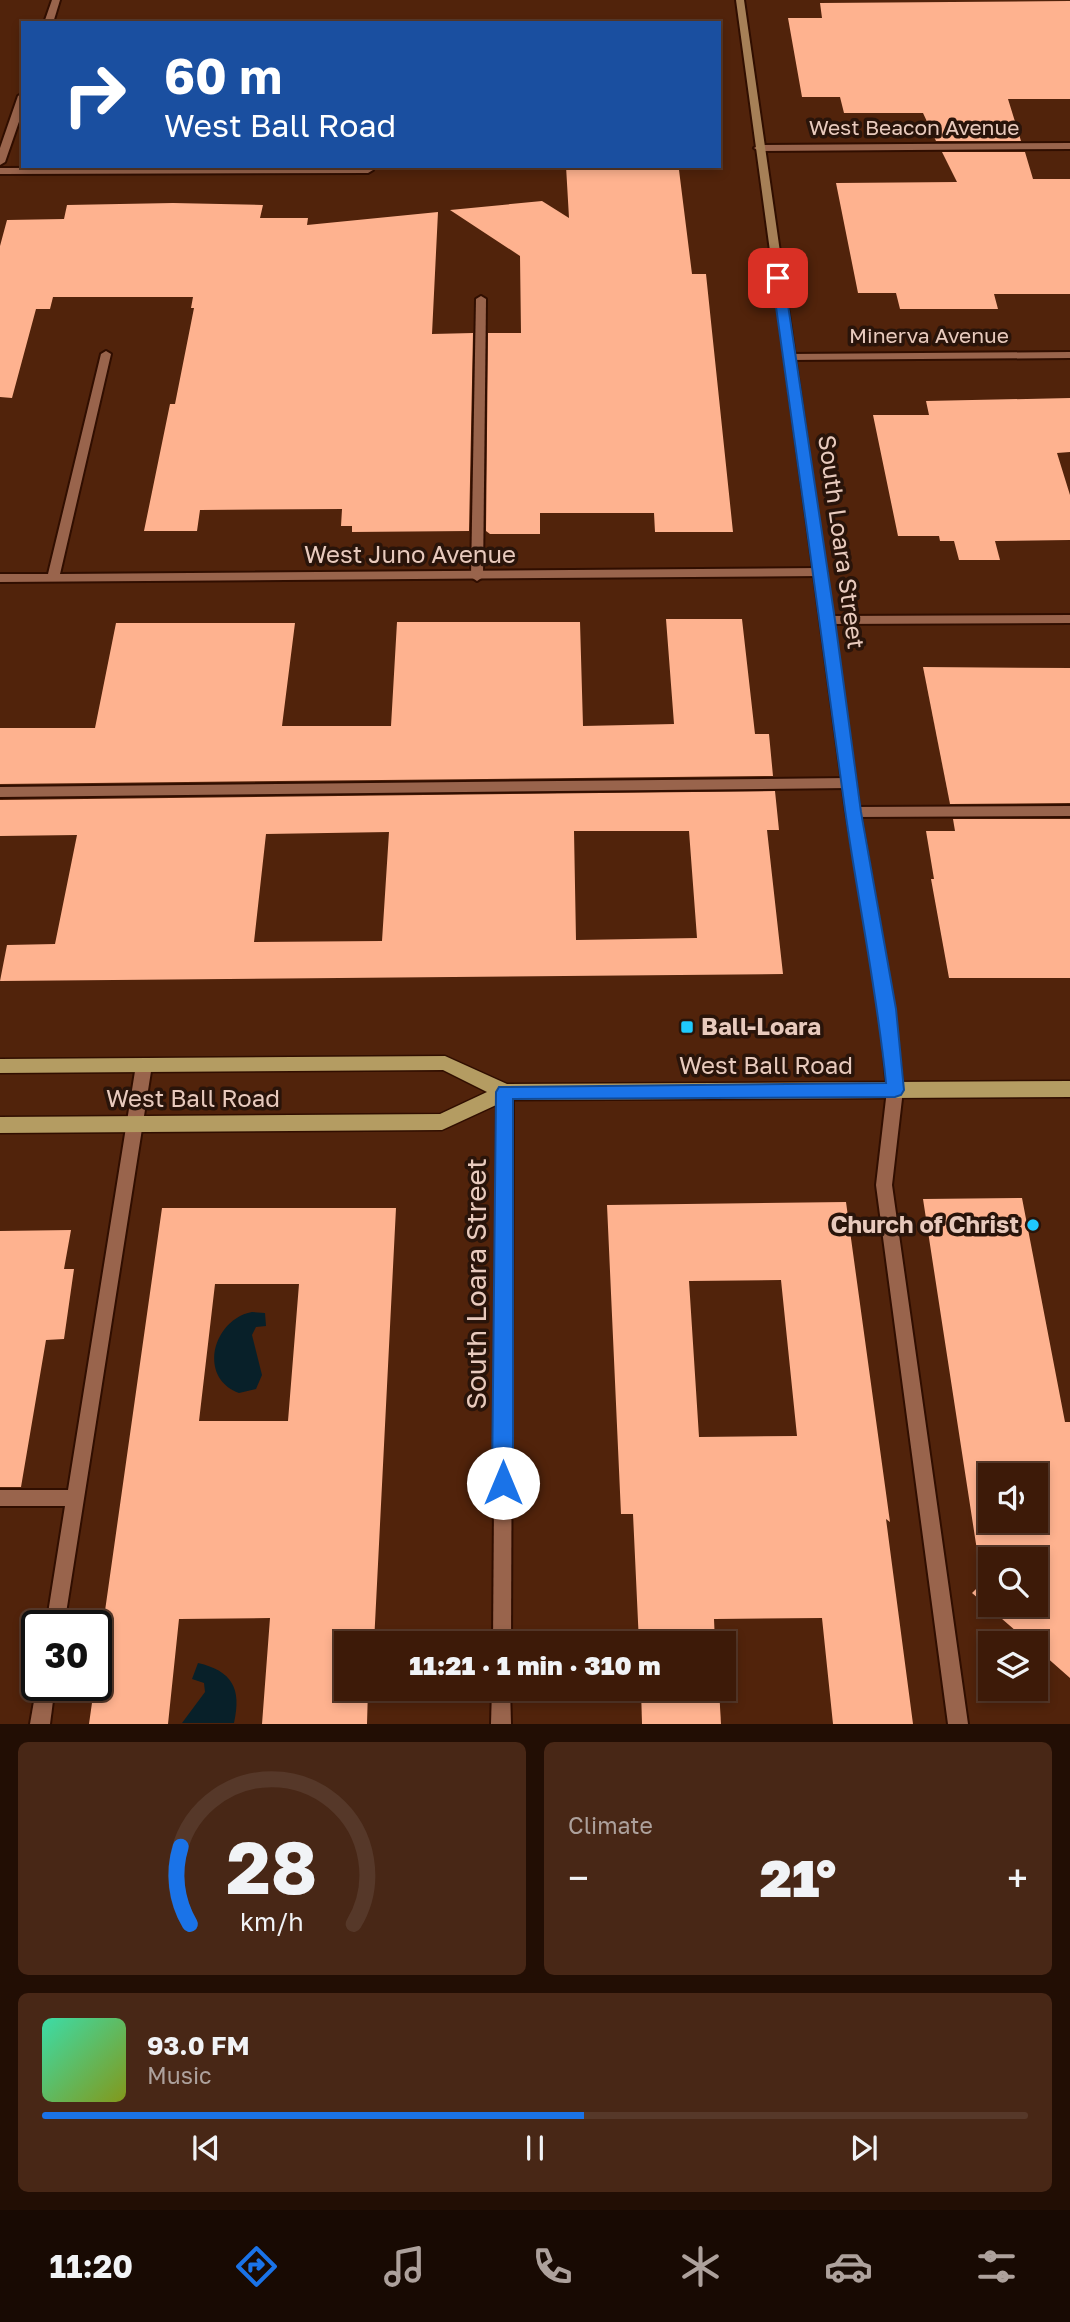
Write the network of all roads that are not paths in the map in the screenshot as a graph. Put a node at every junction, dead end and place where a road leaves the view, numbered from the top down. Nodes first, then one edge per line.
1 (56, 0) edge
2 (740, 0) edge
3 (49, 21) edge
4 (21, 102) edge
5 (1070, 146) edge
6 (759, 148) junction
7 (0, 162) edge
8 (368, 170) dead end
9 (0, 172) edge
10 (481, 299) dead end
11 (106, 354) dead end
12 (1070, 355) edge
13 (789, 357) junction
14 (821, 572) junction
15 (477, 576) junction
16 (53, 577) junction
17 (0, 578) edge
18 (1070, 619) edge
19 (828, 620) junction
20 (849, 783) junction
21 (0, 792) edge
22 (1070, 811) edge
23 (853, 812) junction
24 (144, 1065) junction
25 (0, 1066) edge
26 (1070, 1089) edge
27 (895, 1090) junction
28 (505, 1092) junction
29 (136, 1124) junction
30 (0, 1125) edge
31 (0, 1498) edge
32 (74, 1498) junction
33 (57, 1610) edge
34 (502, 1631) edge
35 (44, 1701) edge
36 (501, 1701) edge
37 (40, 1724) edge
38 (501, 1724) edge
39 (958, 1724) edge

1 - 3 street
2 - 6 street, South Loara Street
4 - 7 street
5 - 6 street, West Beacon Avenue
6 - 13 street, South Loara Street
8 - 9 street
10 - 15 street
11 - 16 street
12 - 13 street, Minerva Avenue
13 - 14 street, South Loara Street
14 - 15 street, West Juno Avenue
14 - 19 street, South Loara Street
15 - 16 street, West Juno Avenue
16 - 17 street, West Juno Avenue
18 - 19 street
19 - 20 street, South Loara Street
20 - 21 street
20 - 23 street, South Loara Street
22 - 23 street
23 - 27 street, South Loara Street
24 - 25 main road, West Ball Road
24 - 28 main road, West Ball Road
24 - 29 street
26 - 27 main road, West Ball Road
27 - 28 main road, West Ball Road
27 - 39 street
28 - 29 main road, West Ball Road
28 - 34 street, South Loara Street
29 - 30 main road, West Ball Road
29 - 32 street
31 - 32 street
32 - 33 street
35 - 37 street
36 - 38 street

